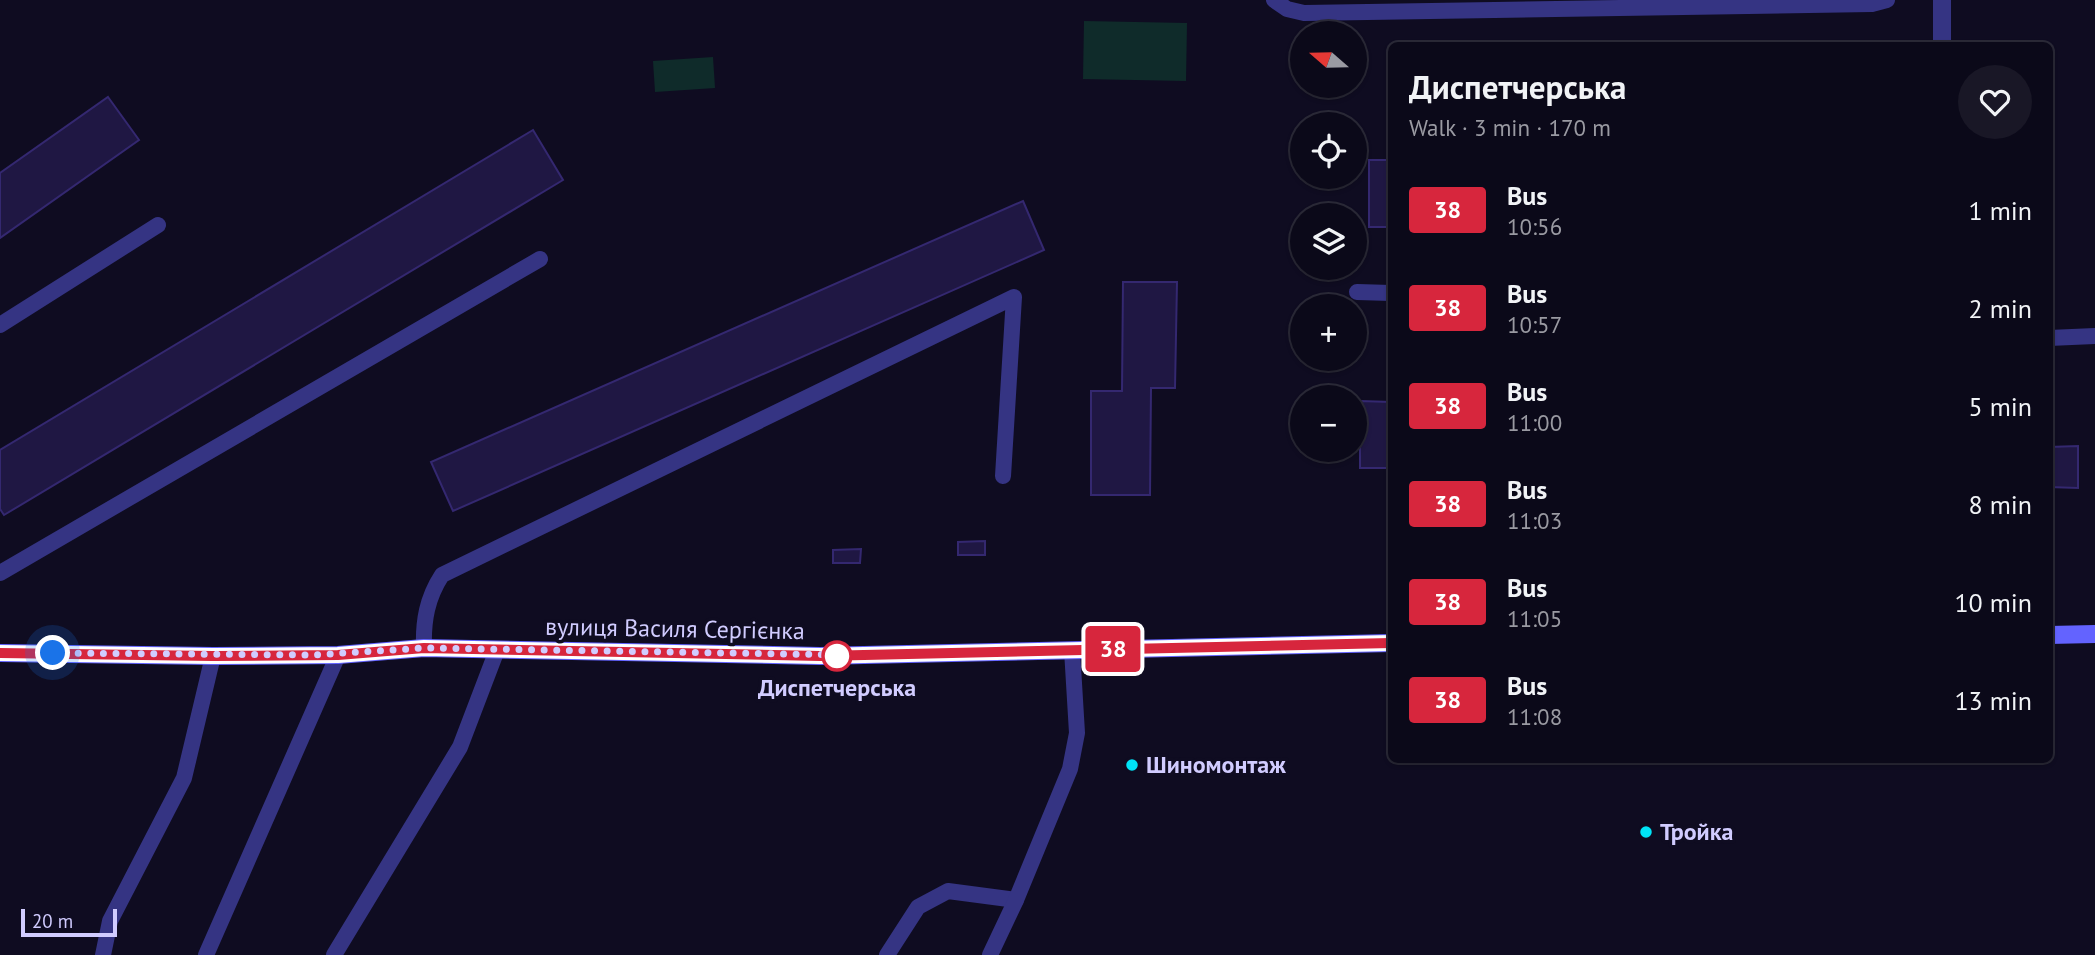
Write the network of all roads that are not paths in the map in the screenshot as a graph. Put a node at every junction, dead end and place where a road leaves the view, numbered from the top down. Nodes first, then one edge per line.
1 (1274, 0) edge
2 (1887, 0) edge
3 (1942, 0) edge
4 (1942, 42) edge
5 (158, 225) dead end
6 (540, 259) dead end
7 (1357, 292) dead end
8 (1388, 293) edge
9 (0, 325) edge
10 (2095, 336) edge
11 (2053, 338) edge
12 (1003, 476) dead end
13 (0, 573) edge
14 (2095, 634) edge
15 (2053, 635) edge
16 (1388, 643) edge
17 (424, 648) junction
18 (497, 650) junction
19 (1072, 650) junction
20 (0, 653) edge
21 (338, 655) junction
22 (213, 656) junction
23 (1016, 900) junction
24 (103, 955) edge
25 (206, 955) edge
26 (334, 955) edge
27 (887, 955) edge
28 (990, 955) edge

1 - 2 lane
3 - 4 street
5 - 9 lane
6 - 13 lane
7 - 8 lane
10 - 11 lane
12 - 17 lane
14 - 15 main road
16 - 19 main road, вулиця Василя Сергієнка
17 - 18 main road, вулиця Василя Сергієнка
17 - 21 main road, вулиця Василя Сергієнка
18 - 19 main road, вулиця Василя Сергієнка
18 - 26 lane
19 - 23 lane
20 - 22 main road, вулиця Василя Сергієнка
21 - 22 main road, вулиця Василя Сергієнка
21 - 25 lane
22 - 24 lane
23 - 27 lane
23 - 28 lane

